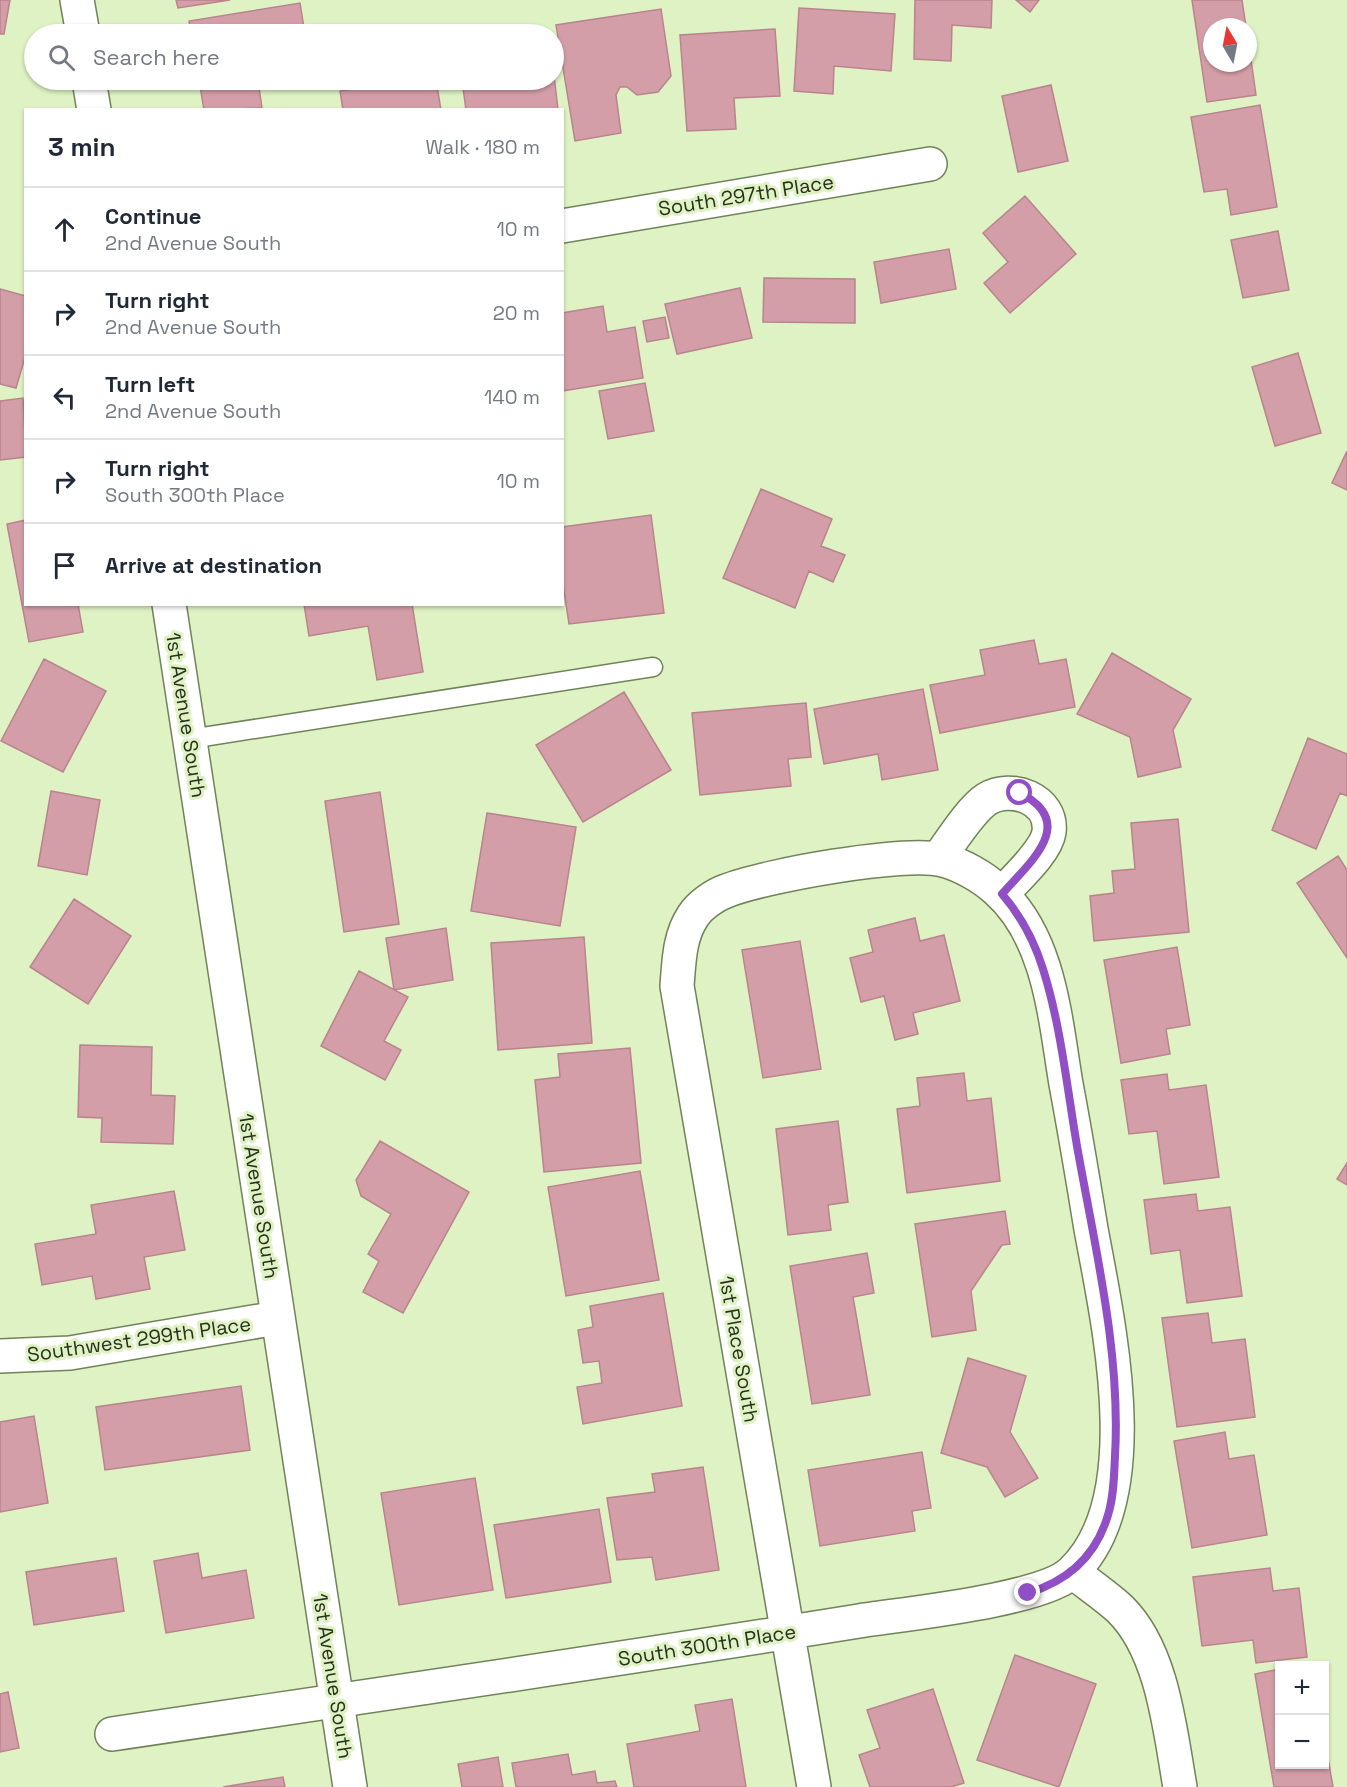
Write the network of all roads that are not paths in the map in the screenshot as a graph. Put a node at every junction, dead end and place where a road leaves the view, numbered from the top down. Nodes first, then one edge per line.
1 (77, 0) edge
2 (81, 24) edge
3 (91, 90) edge
4 (94, 108) edge
5 (930, 164) dead end
6 (564, 226) edge
7 (169, 606) edge
8 (653, 667) dead end
9 (190, 739) junction
10 (938, 859) junction
11 (992, 886) junction
12 (277, 1318) junction
13 (0, 1356) edge
14 (1073, 1572) junction
15 (787, 1633) junction
16 (337, 1701) junction
17 (112, 1734) dead end
18 (350, 1787) edge
19 (814, 1787) edge
20 (1180, 1787) edge

1 - 2 street
3 - 4 street
5 - 6 street, South 297th Place
7 - 9 street, 1st Avenue South
8 - 9 lane
9 - 12 street, 1st Avenue South
10 - 11 street
10 - 11 street
10 - 15 street, 1st Place South
11 - 14 street
12 - 13 street, Southwest 299th Place
12 - 16 street, 1st Avenue South
14 - 15 street, South 300th Place
14 - 20 street
15 - 16 street, South 300th Place
15 - 19 street, 1st Place South
16 - 17 street, South 300th Place
16 - 18 street, 1st Avenue South

